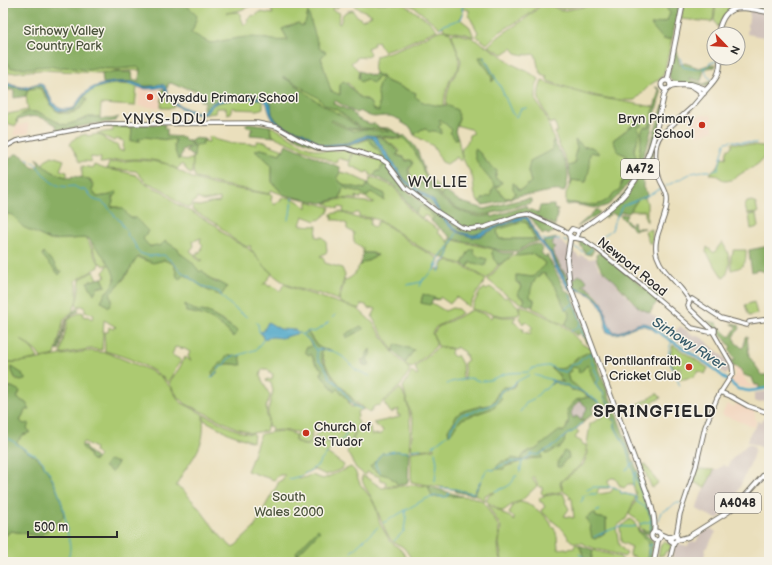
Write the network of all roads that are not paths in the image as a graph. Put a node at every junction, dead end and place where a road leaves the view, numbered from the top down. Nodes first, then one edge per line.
1 (682, 3) edge
2 (769, 12) edge
3 (721, 26) edge
4 (720, 66) edge
5 (668, 73) junction
6 (665, 80) junction
7 (668, 86) junction
8 (702, 90) junction
9 (3, 148) edge
10 (575, 229) junction
11 (563, 230) junction
12 (570, 230) junction
13 (569, 236) junction
14 (577, 236) junction
15 (570, 243) junction
16 (691, 301) junction
17 (769, 319) edge
18 (714, 331) junction
19 (720, 392) junction
20 (769, 413) edge
21 (769, 469) edge
22 (658, 533) junction
23 (674, 539) junction
24 (657, 540) junction
25 (653, 562) edge
26 (669, 562) edge

1 - 5 main road, A472
2 - 3 main road
4 - 8 main road
5 - 6 main road, A472
5 - 7 main road, A472
6 - 7 main road
6 - 7 main road
7 - 8 main road
7 - 10 main road, A472
7 - 14 main road, A472
8 - 16 main road
9 - 11 main road
10 - 12 main road
10 - 14 main road
11 - 12 main road
11 - 13 main road
12 - 13 main road
13 - 14 main road
13 - 15 main road, A472
14 - 15 main road, A472
14 - 18 main road, Newport Road
15 - 22 main road, A472
16 - 17 main road
16 - 18 main road
18 - 19 main road
19 - 20 main road
19 - 23 main road
21 - 23 main road, A4048
22 - 23 main road
22 - 24 main road, A472
22 - 24 main road, A472
23 - 24 main road, A4048
23 - 26 main road
24 - 25 main road, A472

